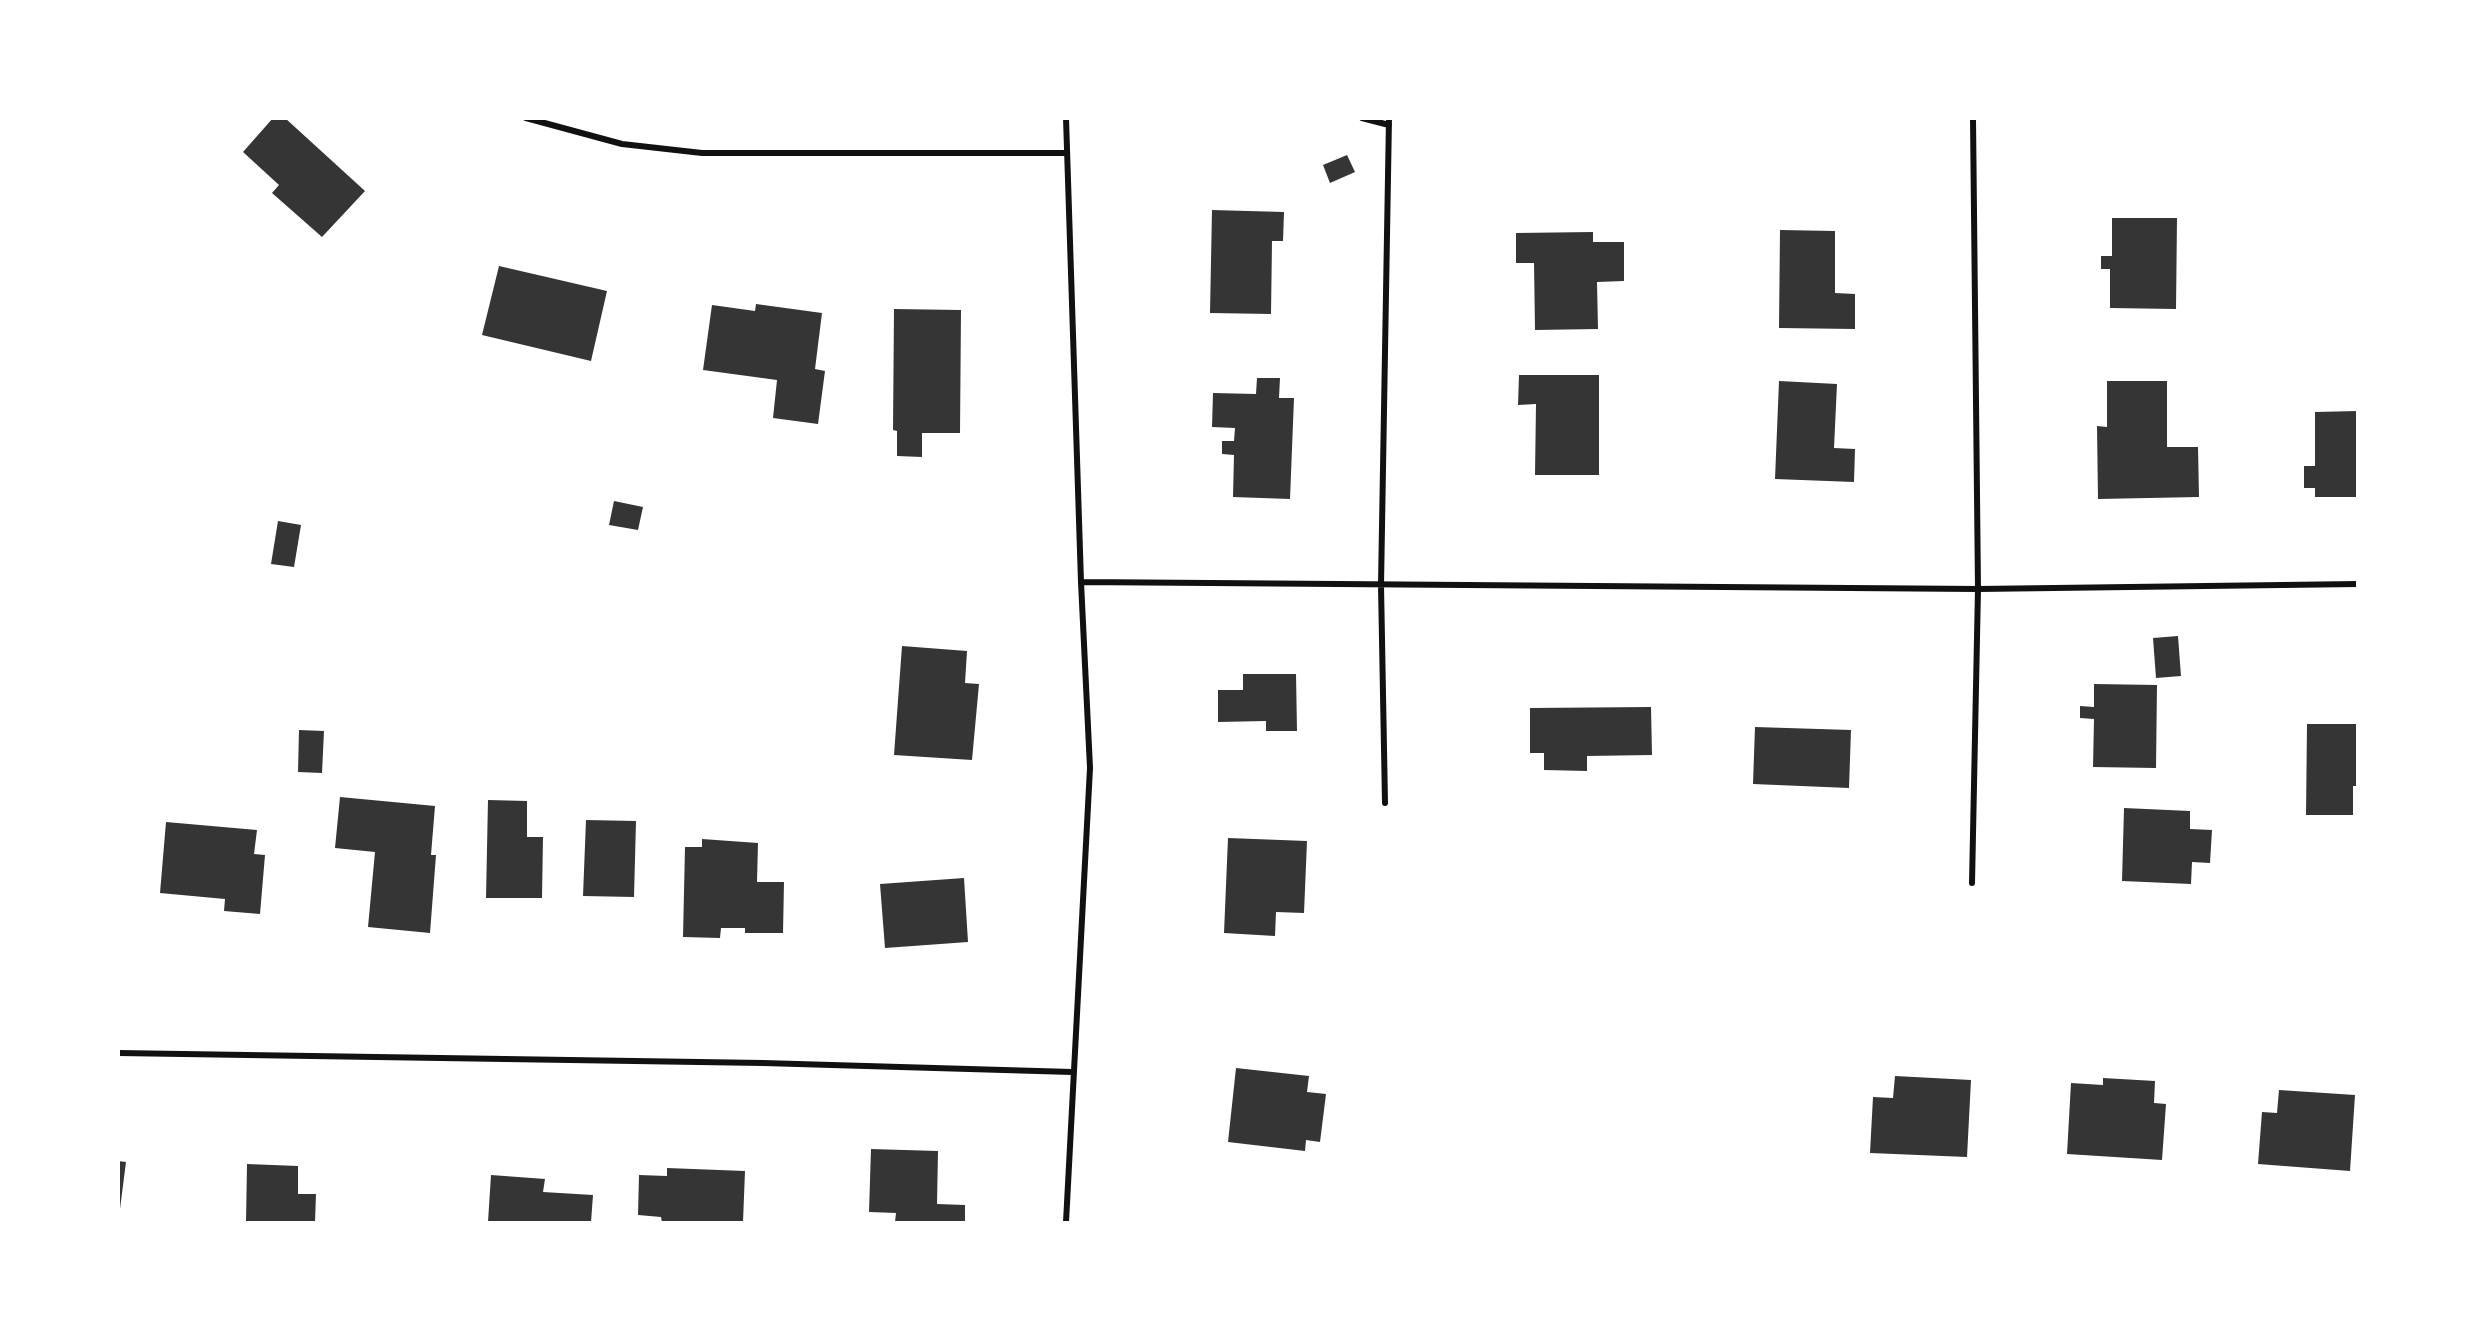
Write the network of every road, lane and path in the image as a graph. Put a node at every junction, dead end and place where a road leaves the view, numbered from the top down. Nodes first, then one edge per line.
1 (526, 118) edge
2 (1066, 118) edge
3 (1362, 118) edge
4 (1973, 118) edge
5 (1389, 122) edge
6 (1067, 153) junction
7 (1081, 582) junction
8 (2358, 584) edge
9 (1381, 585) junction
10 (1978, 590) junction
11 (1384, 803) dead end
12 (1972, 883) dead end
13 (118, 1053) edge
14 (1072, 1071) junction
15 (1066, 1222) edge

1 - 6 street
2 - 6 street
3 - 5 street
4 - 10 street
5 - 9 street
6 - 7 street
7 - 9 street
7 - 14 street
8 - 10 street
9 - 10 street
9 - 11 street
10 - 12 street
13 - 14 street
14 - 15 street

